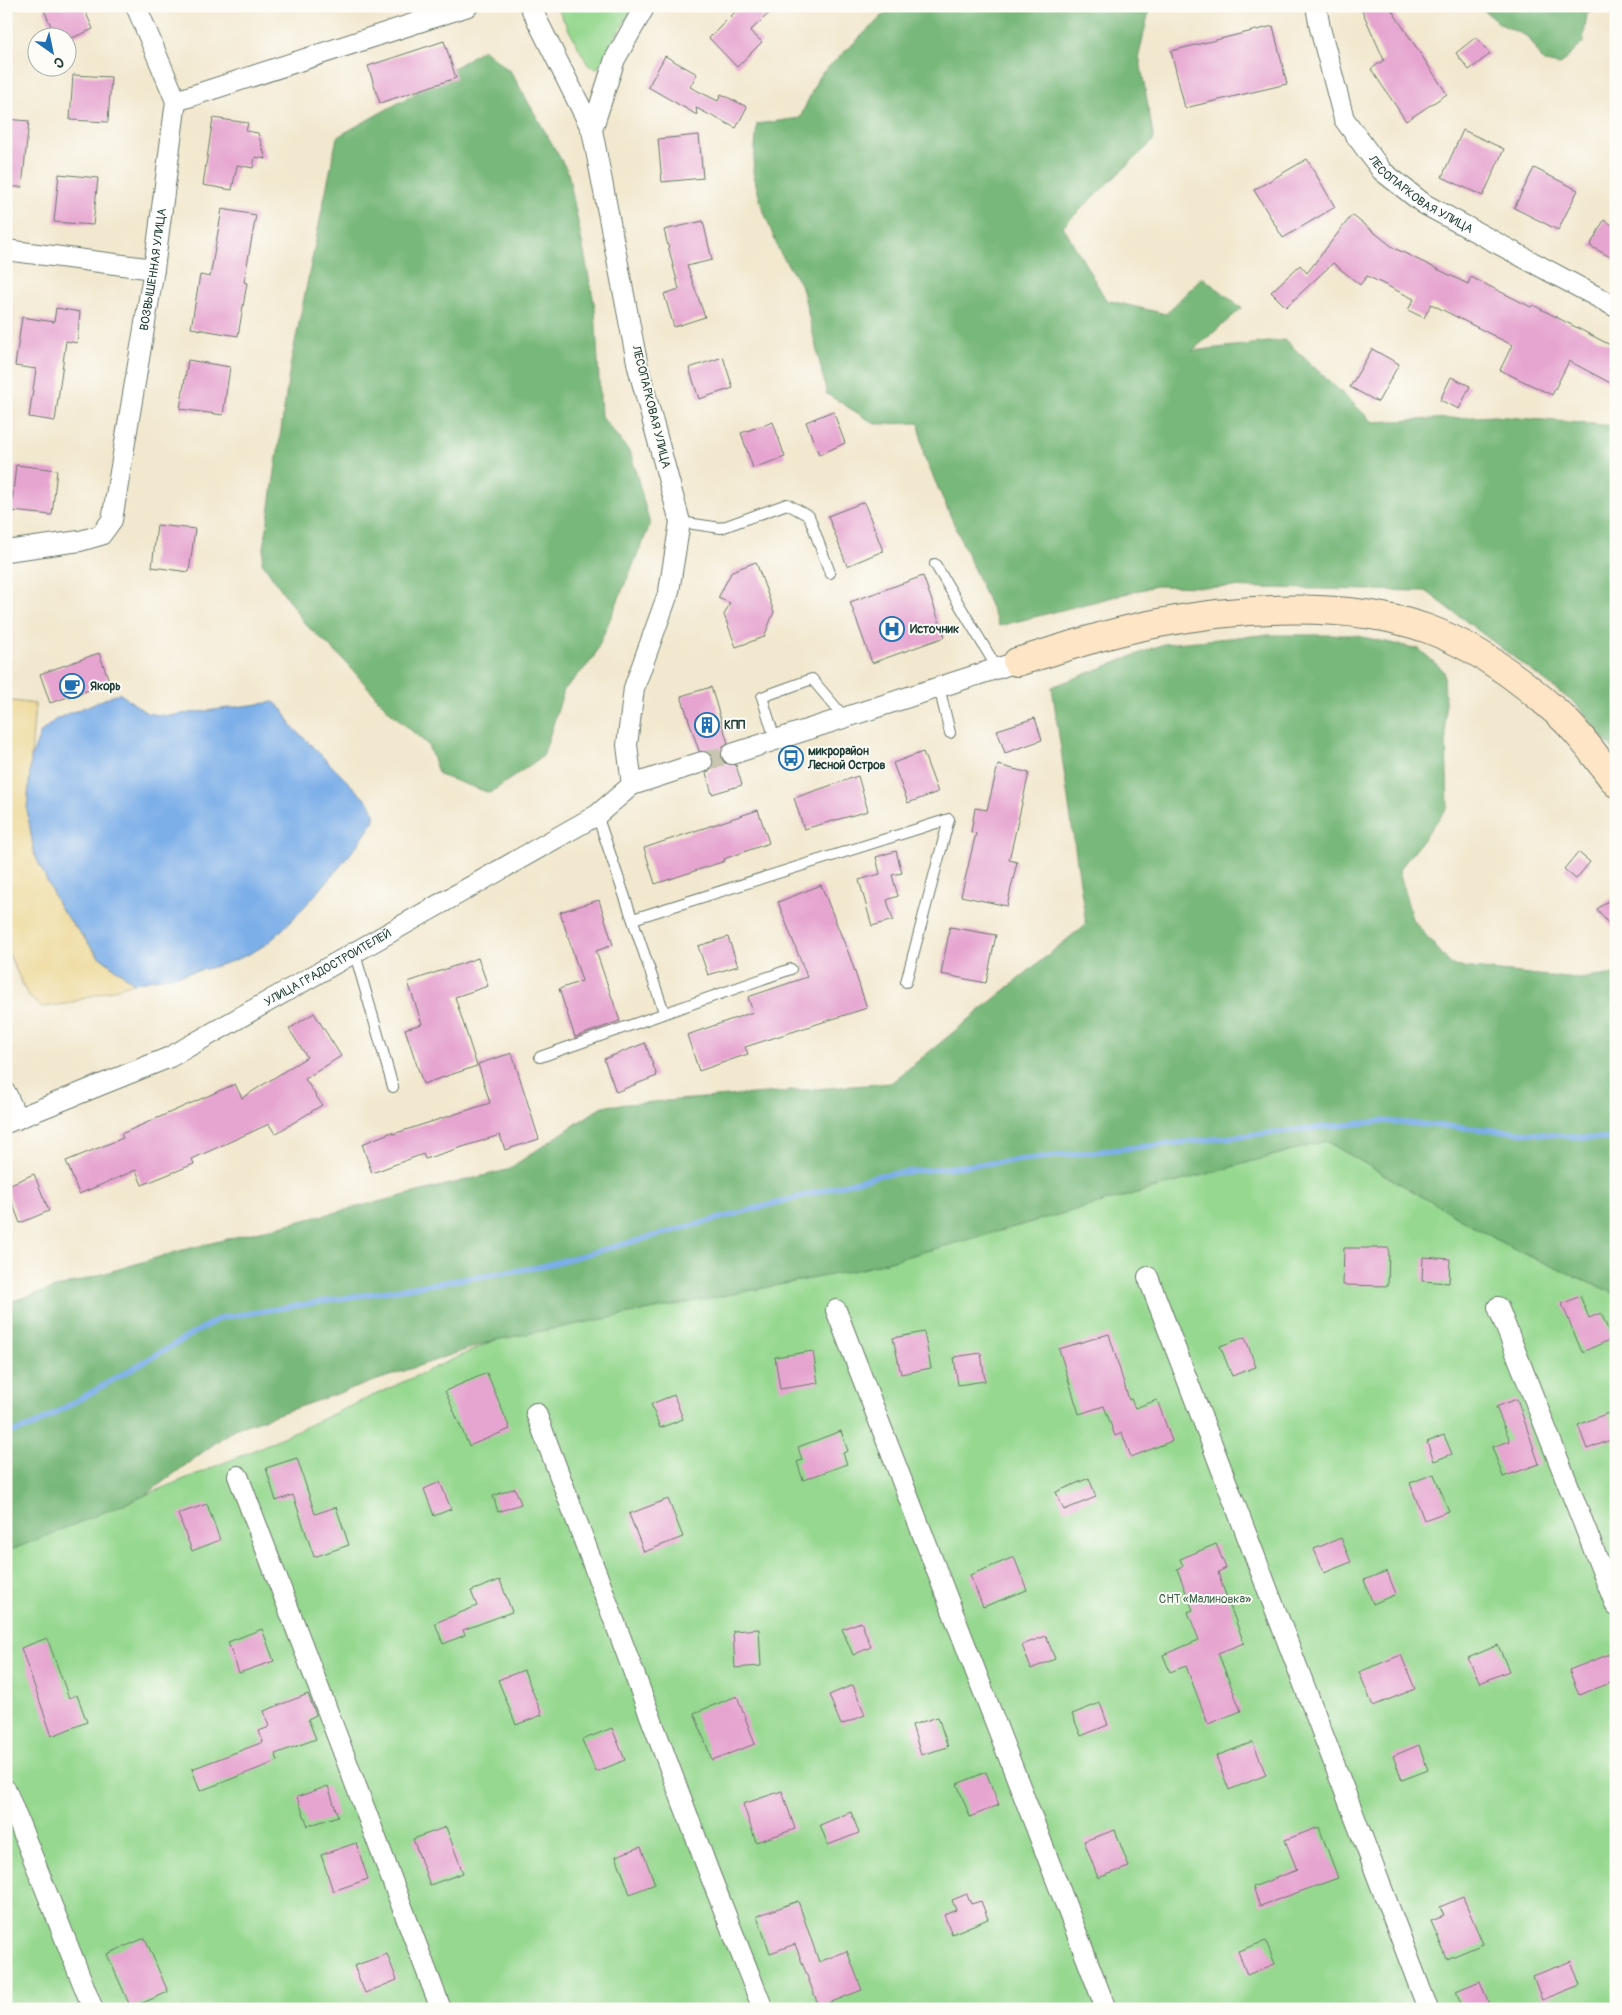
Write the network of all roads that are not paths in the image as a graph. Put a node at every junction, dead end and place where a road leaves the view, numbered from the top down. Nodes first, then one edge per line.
1 (136, 6) edge
2 (468, 6) edge
3 (530, 6) edge
4 (645, 6) edge
5 (1316, 6) edge
6 (176, 101) junction
7 (592, 130) junction
8 (6, 250) edge
9 (154, 269) junction
10 (1616, 307) edge
11 (680, 522) junction
12 (6, 551) edge
13 (935, 564) dead end
14 (830, 573) dead end
15 (1007, 665) junction
16 (939, 687) junction
17 (844, 717) junction
18 (950, 733) dead end
19 (775, 739) junction
20 (732, 754) tunnel mouth
21 (702, 762) tunnel mouth
22 (1616, 783) edge
23 (632, 785) junction
24 (598, 815) junction
25 (633, 919) junction
26 (355, 954) junction
27 (791, 970) dead end
28 (906, 982) dead end
29 (664, 1012) junction
30 (540, 1057) dead end
31 (393, 1087) dead end
32 (6, 1093) edge
33 (12, 1121) edge
34 (1148, 1277) dead end
35 (1498, 1307) dead end
36 (836, 1310) dead end
37 (536, 1413) dead end
38 (238, 1476) dead end
39 (1616, 1606) edge
40 (6, 1790) edge
41 (93, 2009) edge
42 (442, 2009) edge
43 (763, 2009) edge
44 (1106, 2009) edge
45 (1428, 2009) edge

1 - 6 street
2 - 6 street
3 - 7 street
4 - 7 street, ЛЕСОПАРКОВАЯ УЛИЦА
5 - 10 street, ЛЕСОПАРКОВАЯ УЛИЦА
6 - 9 street, ВОЗВЫШЕННАЯ УЛИЦА
7 - 11 street, ЛЕСОПАРКОВАЯ УЛИЦА
8 - 9 street
9 - 12 street, ВОЗВЫШЕННАЯ УЛИЦА
11 - 14 lane
11 - 23 street, ЛЕСОПАРКОВАЯ УЛИЦА
13 - 15 lane
15 - 16 street
15 - 22 street
16 - 17 street
16 - 18 lane
17 - 19 street
17 - 19 lane
19 - 20 street
21 - 23 street
23 - 24 street, УЛИЦА ГРАДОСТРОИТЕЛЕЙ
24 - 25 lane
24 - 26 street, УЛИЦА ГРАДОСТРОИТЕЛЕЙ
25 - 28 lane
25 - 29 lane
26 - 31 lane
26 - 33 street, УЛИЦА ГРАДОСТРОИТЕЛЕЙ
27 - 29 lane
29 - 30 lane
32 - 33 street
34 - 45 street
35 - 39 street
36 - 44 street
37 - 43 street
38 - 42 street
40 - 41 street

